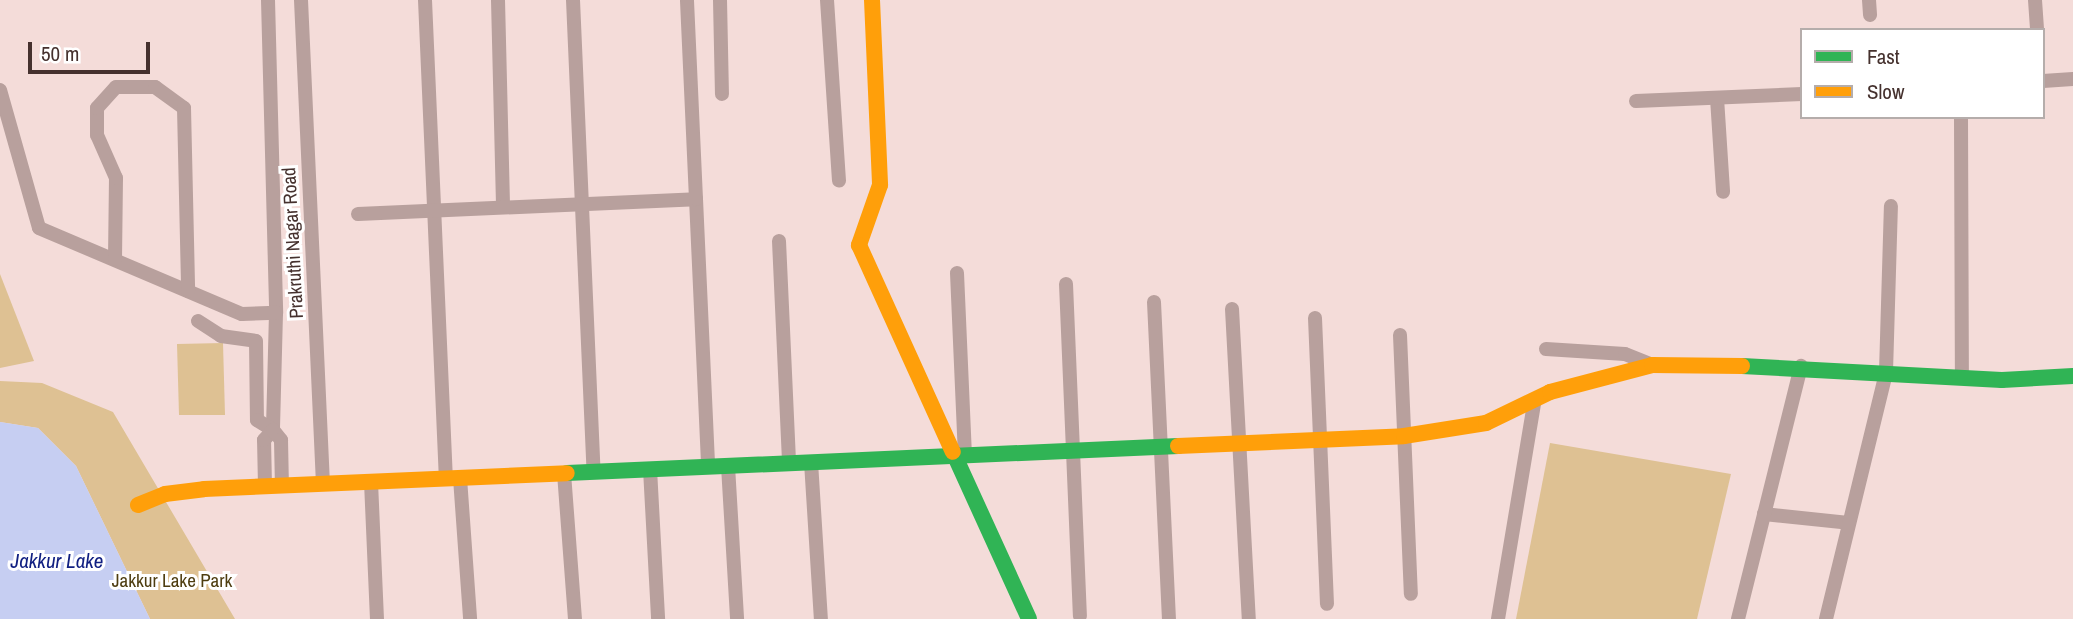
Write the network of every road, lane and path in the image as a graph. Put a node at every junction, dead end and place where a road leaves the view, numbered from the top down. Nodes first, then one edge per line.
1 (268, 0) edge
2 (301, 0) edge
3 (425, 0) edge
4 (498, 0) edge
5 (573, 0) edge
6 (687, 0) edge
7 (720, 0) edge
8 (827, 0) edge
9 (872, 0) edge
10 (2035, 0) edge
11 (2037, 28) edge
12 (2073, 79) edge
13 (2045, 81) edge
14 (0, 90) edge
15 (722, 94) dead end
16 (1800, 94) edge
17 (1717, 98) junction
18 (1636, 101) dead end
19 (1961, 119) edge
20 (839, 181) dead end
21 (1723, 192) dead end
22 (696, 199) junction
23 (582, 204) junction
24 (1891, 206) dead end
25 (503, 207) junction
26 (434, 211) junction
27 (358, 214) dead end
28 (779, 241) dead end
29 (115, 258) junction
30 (957, 273) dead end
31 (1066, 284) dead end
32 (188, 291) junction
33 (1154, 302) dead end
34 (1232, 309) dead end
35 (276, 313) junction
36 (1314, 318) dead end
37 (198, 321) dead end
38 (1399, 335) dead end
39 (1546, 349) dead end
40 (1652, 365) junction
41 (1801, 366) junction
42 (1885, 372) junction
43 (2073, 376) edge
44 (1962, 377) junction
45 (1534, 404) junction
46 (273, 430) junction
47 (1404, 436) junction
48 (1320, 440) junction
49 (1238, 443) junction
50 (1160, 446) junction
51 (1073, 451) junction
52 (958, 456) junction
53 (811, 462) junction
54 (789, 463) junction
55 (728, 466) junction
56 (708, 467) junction
57 (650, 469) junction
58 (594, 472) junction
59 (564, 473) junction
60 (453, 478) junction
61 (371, 482) junction
62 (323, 484) junction
63 (265, 486) junction
64 (282, 486) junction
65 (138, 505) dead end
66 (1764, 514) junction
67 (1849, 523) junction
68 (1411, 594) dead end
69 (1327, 604) dead end
70 (1080, 616) dead end
71 (377, 619) edge
72 (470, 619) edge
73 (575, 619) edge
74 (658, 619) edge
75 (737, 619) edge
76 (821, 619) edge
77 (1029, 619) edge
78 (1169, 619) edge
79 (1249, 619) edge
80 (1499, 619) edge
81 (1738, 619) edge
82 (1826, 619) edge

1 - 35 street
2 - 62 street, Prakruthi Nagar Road
3 - 26 street
4 - 25 street
5 - 23 street
6 - 22 street
7 - 15 street
8 - 20 street
9 - 52 street
10 - 11 street
12 - 13 street
14 - 29 street
16 - 17 street
17 - 18 street
17 - 21 street
19 - 44 street
22 - 23 street
22 - 56 street
23 - 25 street
23 - 58 street
24 - 42 street
25 - 26 street
26 - 27 street
26 - 60 street
28 - 54 street
29 - 32 street
29 - 32 street
30 - 52 street
31 - 51 street
32 - 35 street
33 - 50 street
34 - 49 street
35 - 46 street
36 - 48 street
37 - 46 street
38 - 47 street
39 - 40 street
40 - 41 street
40 - 45 street
41 - 42 street
41 - 66 street
42 - 44 street
42 - 67 street
43 - 44 street
45 - 47 street
45 - 80 street
46 - 63 street
46 - 64 street
47 - 48 street
47 - 68 street
48 - 49 street
48 - 69 street
49 - 50 street
49 - 79 street
50 - 51 street
50 - 78 street
51 - 52 street
51 - 70 street
52 - 53 street
52 - 77 street
53 - 54 street
53 - 76 street
54 - 55 street
55 - 56 street
55 - 75 street
56 - 57 street
57 - 58 street
57 - 74 street
58 - 59 street
59 - 60 street
59 - 73 street
60 - 61 street
60 - 72 street
61 - 62 street
61 - 71 street
62 - 64 street
63 - 64 street
63 - 65 street
66 - 67 street
66 - 81 street
67 - 82 street

